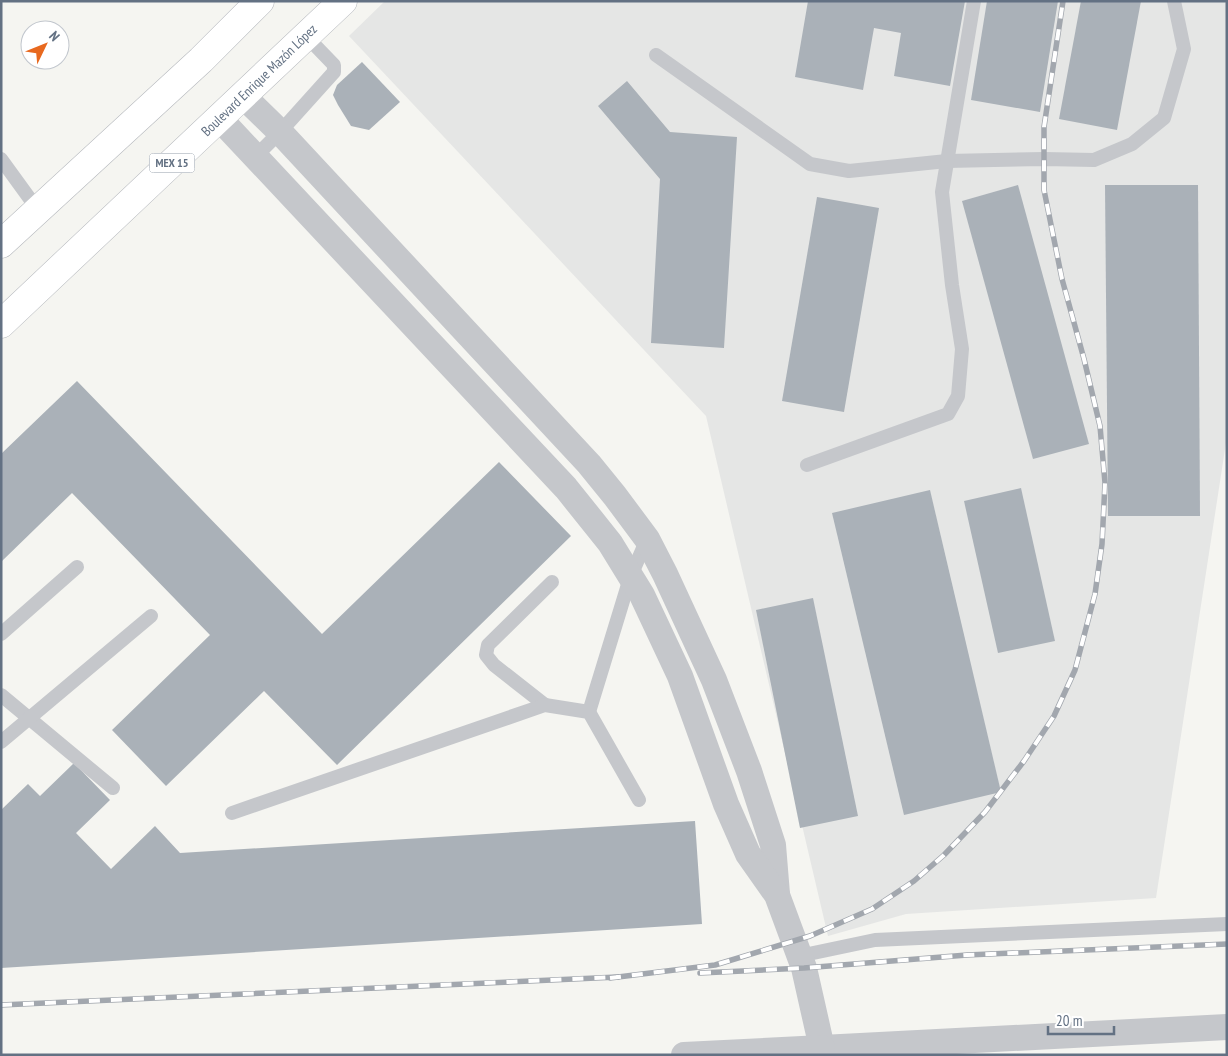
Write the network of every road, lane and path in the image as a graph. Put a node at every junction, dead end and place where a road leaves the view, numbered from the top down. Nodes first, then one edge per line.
1 (260, 1) edge
2 (343, 1) edge
3 (974, 1) edge
4 (1174, 1) edge
5 (306, 36) junction
6 (656, 55) dead end
7 (243, 96) junction
8 (220, 118) junction
9 (280, 132) junction
10 (256, 156) junction
11 (1, 159) edge
12 (947, 161) junction
13 (38, 210) junction
14 (1, 244) edge
15 (1, 324) edge
16 (806, 465) dead end
17 (647, 539) junction
18 (77, 567) dead end
19 (630, 578) junction
20 (552, 582) dead end
21 (151, 616) dead end
22 (1, 634) edge
23 (1, 694) edge
24 (545, 706) junction
25 (589, 712) junction
26 (29, 718) junction
27 (1, 742) edge
28 (113, 788) dead end
29 (639, 800) dead end
30 (232, 812) dead end
31 (777, 895) junction
32 (1227, 924) edge
33 (799, 956) junction
34 (1227, 1027) edge
35 (1033, 1046) edge
36 (981, 1047) edge
37 (822, 1048) junction
38 (684, 1055) edge

1 - 13 main road
2 - 5 main road, Boulevard Enrique Mazón López / MEX 15
3 - 12 lane
4 - 12 lane
5 - 7 main road, Boulevard Enrique Mazón López / MEX 15
5 - 9 lane
6 - 12 lane
7 - 8 main road, Boulevard Enrique Mazón López / MEX 15
7 - 9 street
8 - 10 street
8 - 15 main road, Boulevard Enrique Mazón López / MEX 15
9 - 10 lane
9 - 17 street
10 - 19 street
11 - 13 lane
12 - 16 lane
13 - 14 main road
17 - 19 lane
17 - 31 street
18 - 22 lane
19 - 25 lane
19 - 31 street
20 - 24 lane
21 - 26 lane
23 - 26 lane
24 - 25 lane
24 - 30 lane
25 - 29 lane
26 - 27 lane
26 - 28 lane
31 - 33 street
32 - 33 lane
33 - 37 street
34 - 35 street
35 - 36 street
36 - 37 street
37 - 38 street

